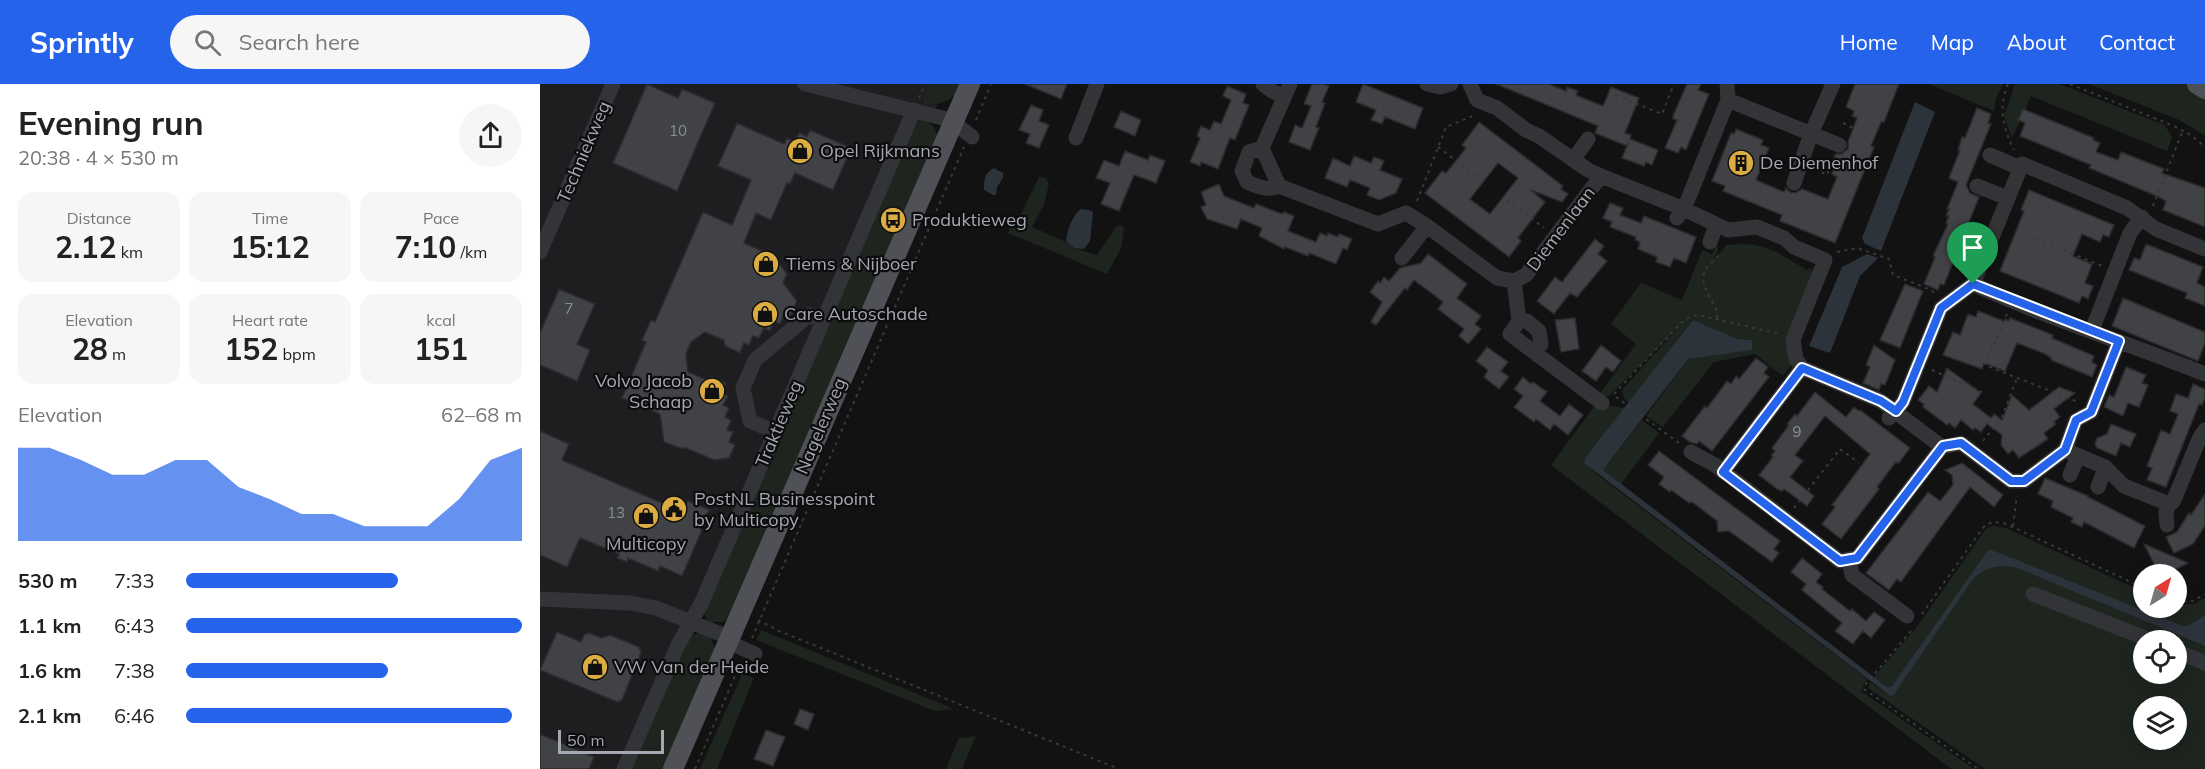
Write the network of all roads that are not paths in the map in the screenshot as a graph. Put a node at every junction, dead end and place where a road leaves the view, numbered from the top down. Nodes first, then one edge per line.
1 (613, 84) edge
2 (805, 84) edge
3 (970, 84) edge
4 (1097, 84) edge
5 (1263, 84) edge
6 (1427, 84) edge
7 (1470, 84) edge
8 (1833, 84) edge
9 (2197, 84) edge
10 (1445, 85) edge
11 (2205, 89) edge
12 (1287, 90) edge
13 (1725, 94) edge
14 (916, 107) junction
15 (954, 122) junction
16 (1811, 134) junction
17 (971, 136) road end
18 (1076, 138) dead end
19 (1588, 139) dead end
20 (1262, 148) junction
21 (1835, 152) road end
22 (1990, 155) dead end
23 (1573, 160) junction
24 (2020, 163) junction
25 (1601, 176) junction
26 (1794, 183) dead end
27 (1279, 186) junction
28 (1977, 186) dead end
29 (2008, 198) junction
30 (1676, 212) junction
31 (2147, 213) junction
32 (1716, 225) junction
33 (1427, 226) junction
34 (1715, 246) road end
35 (2205, 249) edge
36 (540, 252) edge
37 (1402, 258) dead end
38 (1514, 281) junction
39 (1973, 284) junction
40 (823, 321) junction
41 (2092, 330) junction
42 (2119, 341) junction
43 (2205, 374) edge
44 (1799, 379) junction
45 (1607, 399) road end
46 (1892, 415) junction
47 (2205, 430) edge
48 (775, 432) junction
49 (1942, 447) junction
50 (1691, 452) road end
51 (2071, 453) junction
52 (2108, 470) junction
53 (1723, 472) junction
54 (2070, 475) dead end
55 (2098, 487) dead end
56 (2169, 504) junction
57 (2167, 525) dead end
58 (1849, 560) junction
59 (2033, 594) dead end
60 (540, 600) edge
61 (1912, 621) road end
62 (691, 622) junction
63 (2133, 633) edge
64 (729, 639) junction
65 (751, 652) road end
66 (2187, 656) edge
67 (2205, 663) edge
68 (624, 769) edge
69 (673, 769) edge

1 - 36 street, Techniekweg
2 - 14 street
3 - 15 main road, Nagelerweg
4 - 18 street
5 - 12 street
6 - 10 street
7 - 23 street
8 - 16 street
9 - 11 main road
12 - 20 street, Diemenlaan
13 - 16 street
13 - 30 street
14 - 15 street
14 - 40 street, Traktieweg
15 - 17 street
15 - 64 main road, Nagelerweg
16 - 21 street
16 - 26 street
19 - 23 street
20 - 27 street
20 - 27 street, Diemenlaan
22 - 24 street
23 - 25 street
24 - 29 street
24 - 31 street
25 - 30 street, Diemenlaan
25 - 38 street, Diemenlaan
27 - 33 street, Diemenlaan
28 - 29 street
29 - 39 street
30 - 32 street, Diemenlaan
31 - 35 street
31 - 41 street
32 - 34 street
32 - 44 street
33 - 37 street
33 - 38 street, Diemenlaan
38 - 45 street, Diemenlaan
39 - 41 street
39 - 46 street
40 - 48 street, Traktieweg
40 - 48 street
41 - 42 street
42 - 43 street
42 - 51 street
44 - 46 street
44 - 53 street
46 - 49 street
47 - 56 street
48 - 62 street, Traktieweg
49 - 51 street
49 - 58 street
50 - 53 street
51 - 52 street
51 - 54 street
52 - 55 street
52 - 56 street
53 - 58 street
56 - 57 street
58 - 61 street
59 - 63 street
60 - 62 street
62 - 64 street
62 - 68 street, Traktieweg
64 - 65 street
64 - 69 main road, Nagelerweg
66 - 67 street

